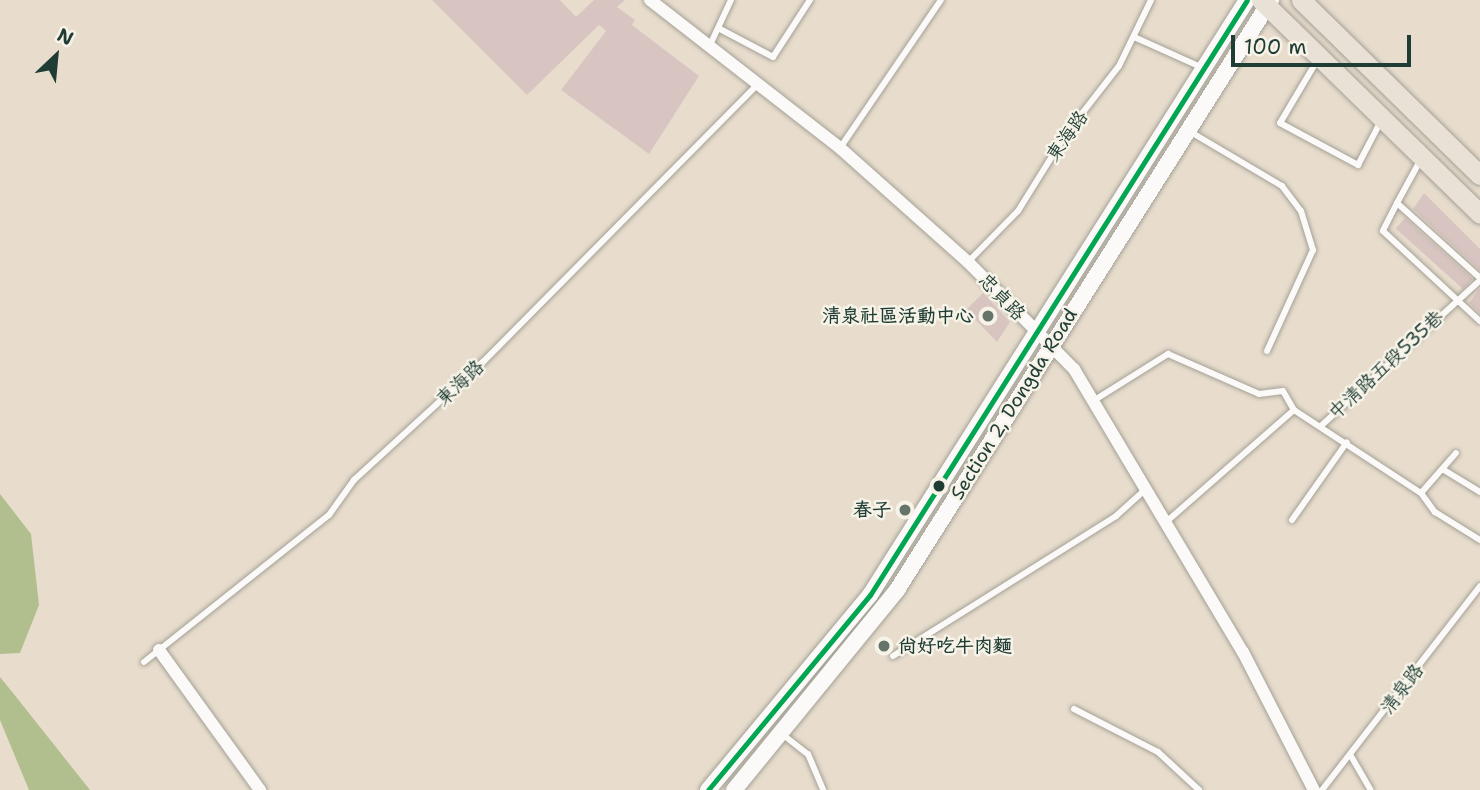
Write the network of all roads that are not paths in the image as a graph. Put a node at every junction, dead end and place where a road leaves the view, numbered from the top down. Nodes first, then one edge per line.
1 (650, 0) edge
2 (731, 0) edge
3 (810, 0) edge
4 (941, 0) edge
5 (1151, 0) edge
6 (1247, 0) edge
7 (1301, 0) edge
8 (1266, 2) edge
9 (720, 29) junction
10 (1134, 37) junction
11 (710, 44) junction
12 (1318, 58) junction
13 (1203, 68) junction
14 (759, 83) junction
15 (1382, 119) junction
16 (1187, 130) junction
17 (840, 148) junction
18 (1422, 158) junction
19 (1480, 176) edge
20 (1397, 203) junction
21 (1480, 214) edge
22 (968, 262) junction
23 (1480, 279) edge
24 (1461, 303) junction
25 (1480, 321) edge
26 (1038, 333) junction
27 (1050, 346) junction
28 (1267, 351) dead end
29 (1093, 401) junction
30 (1294, 410) junction
31 (1322, 425) junction
32 (1347, 442) junction
33 (1456, 453) dead end
34 (1444, 470) junction
35 (1144, 491) junction
36 (1480, 492) edge
37 (1421, 493) junction
38 (1292, 520) dead end
39 (1163, 524) junction
40 (1480, 540) edge
41 (1480, 586) edge
42 (159, 650) junction
43 (892, 656) dead end
44 (144, 662) dead end
45 (1074, 709) dead end
46 (759, 730) junction
47 (779, 738) junction
48 (1351, 756) junction
49 (260, 790) edge
50 (708, 790) edge
51 (734, 790) edge
52 (823, 790) edge
53 (1199, 790) edge
54 (1314, 790) edge
55 (1322, 790) edge
56 (1371, 790) edge

1 - 11 street, 忠貞路
2 - 9 lane
3 - 9 lane
4 - 17 lane
5 - 10 lane, 東海路
6 - 13 street, Section 2, Dongda Road
7 - 19 main road
8 - 12 main road
8 - 16 street, Section 2, Dongda Road
9 - 11 lane
10 - 13 lane
10 - 22 lane, 東海路
11 - 14 street, 忠貞路
12 - 15 main road
12 - 15 lane
13 - 26 street, Section 2, Dongda Road
14 - 17 street, 忠貞路
14 - 42 lane, 東海路
15 - 18 main road
16 - 27 street, Section 2, Dongda Road
16 - 28 lane
17 - 22 street, 忠貞路
18 - 20 lane
18 - 21 main road
20 - 23 lane
20 - 24 lane
22 - 26 street, 忠貞路
23 - 24 lane, 中清路五段535巷
24 - 25 lane
24 - 31 lane, 中清路五段535巷
26 - 27 street, 忠貞路
26 - 46 street, Section 2, Dongda Road
27 - 29 street, 忠貞路
27 - 47 street, Section 2, Dongda Road
29 - 30 lane
29 - 35 street, 忠貞路
30 - 31 lane
30 - 39 lane
31 - 32 lane
32 - 37 lane
32 - 38 lane
33 - 34 lane
34 - 36 lane
34 - 37 lane
35 - 39 street, 忠貞路
35 - 43 lane
37 - 40 lane
39 - 54 street, 忠貞路
41 - 48 lane, 清泉路
42 - 44 lane, 東海路
42 - 49 street
45 - 53 lane
46 - 47 street
46 - 50 street, Section 2, Dongda Road
47 - 51 street, Section 2, Dongda Road
47 - 52 lane
48 - 55 lane, 清泉路
48 - 56 lane

